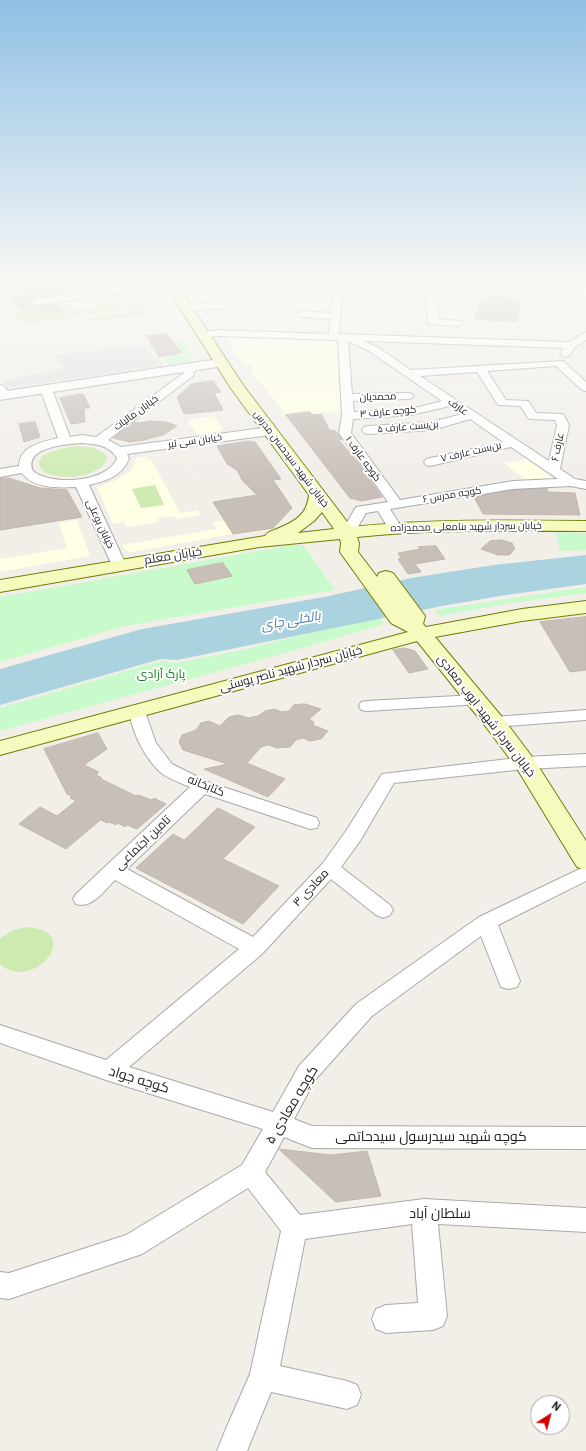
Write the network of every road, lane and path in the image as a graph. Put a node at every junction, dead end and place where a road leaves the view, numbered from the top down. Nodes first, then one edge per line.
1 (205, 354) edge
2 (211, 354) edge
3 (340, 354) edge
4 (380, 354) edge
5 (487, 354) edge
6 (565, 354) edge
7 (559, 363) junction
8 (217, 366) junction
9 (497, 367) junction
10 (480, 368) junction
11 (190, 369) junction
12 (166, 371) junction
13 (409, 373) junction
14 (586, 387) edge
15 (46, 389) junction
16 (2, 393) edge
17 (408, 396) dead end
18 (347, 398) junction
19 (451, 402) junction
20 (471, 415) junction
21 (348, 416) junction
22 (368, 430) dead end
23 (270, 431) junction
24 (65, 440) junction
25 (98, 440) junction
26 (512, 443) junction
27 (120, 451) junction
28 (430, 462) dead end
29 (25, 468) junction
30 (553, 471) junction
31 (0, 473) edge
32 (571, 482) junction
33 (81, 483) junction
34 (586, 485) edge
35 (318, 495) junction
36 (396, 504) junction
37 (382, 506) junction
38 (586, 526) edge
39 (395, 528) junction
40 (349, 538) junction
41 (279, 540) junction
42 (259, 542) junction
43 (119, 565) junction
44 (362, 568) junction
45 (0, 586) edge
46 (586, 607) edge
47 (406, 623) junction
48 (375, 646) junction
49 (475, 700) junction
50 (367, 706) dead end
51 (137, 710) junction
52 (586, 714) edge
53 (494, 722) junction
54 (0, 748) edge
55 (586, 760) edge
56 (525, 763) junction
57 (202, 786) junction
58 (310, 823) dead end
59 (586, 861) edge
60 (330, 868) junction
61 (114, 871) junction
62 (586, 873) edge
63 (83, 899) dead end
64 (383, 910) dead end
65 (486, 922) junction
66 (255, 948) junction
67 (509, 981) dead end
68 (0, 1034) edge
69 (109, 1071) junction
70 (279, 1124) junction
71 (586, 1138) edge
72 (251, 1173) junction
73 (424, 1211) junction
74 (586, 1220) edge
75 (294, 1228) junction
76 (0, 1285) edge
77 (386, 1319) dead end
78 (264, 1376) junction
79 (347, 1395) dead end
80 (232, 1451) edge

1 - 8 main road, خیابان شهید سیدحسن مدرس
2 - 8 main road, خیابان شهید سیدحسن مدرس
3 - 18 street, کوچه عارف ۱
4 - 13 street, عارف
5 - 9 street
6 - 7 street
7 - 9 street
7 - 14 street
8 - 11 street
8 - 12 street
8 - 23 main road, خیابان شهید سیدحسن مدرس
9 - 10 street
10 - 13 street
10 - 30 street, عارف ۶
11 - 12 street
11 - 25 street, خیابان مالیات
12 - 15 street
13 - 19 street, عارف
15 - 16 street
15 - 24 street
17 - 18 street, محمدیان
18 - 21 street, کوچه عارف ۱
19 - 20 street, عارف
19 - 21 street, کوچه عارف ۳
20 - 22 street, بن‌بست عارف ۵
20 - 26 street, عارف
21 - 36 street, کوچه عارف ۱
23 - 27 street, خیابان سی تیر
23 - 35 main road, خیابان شهید سیدحسن مدرس
24 - 25 street
24 - 29 street
25 - 27 street
26 - 28 street, بن‌بست عارف ۷
26 - 30 street, عارف
27 - 33 street
29 - 31 street
29 - 33 street
30 - 32 street, عارف
32 - 34 street
32 - 36 street, کوچه مدرس ۶
33 - 43 street, خیابان بوعلی
35 - 40 main road, خیابان شهید سیدحسن مدرس
35 - 42 main road
36 - 37 street, کوچه مدرس ۶
37 - 39 street
37 - 40 street, کوچه مدرس ۶
38 - 39 main road, خیابان سردار شهید بنامعلی محمدزاده
39 - 40 main road, خیابان سردار شهید بنامعلی محمدزاده
40 - 41 main road, خیابان معلم
40 - 44 main road
41 - 42 main road, خیابان معلم
41 - 44 main road
42 - 43 main road, خیابان معلم
43 - 45 main road, خیابان معلم
44 - 47 main road
44 - 47 main road
46 - 47 main road, خیابان سردار شهید ناصر پوستی
47 - 48 main road, خیابان سردار شهید ناصر پوستی
47 - 48 main road
47 - 49 main road, خیابان سردار شهید ایوب معادی
48 - 51 main road, خیابان سردار شهید ناصر پوستی
49 - 50 street
49 - 53 main road, خیابان سردار شهید ایوب معادی
51 - 54 main road, خیابان سردار شهید ناصر پوستی
51 - 57 street, کتابخانه
52 - 53 street
53 - 56 main road, خیابان سردار شهید ایوب معادی
55 - 56 street
56 - 59 main road, خیابان سردار شهید ایوب معادی
56 - 60 street, معادی ۳
57 - 58 street, کتابخانه
57 - 61 street, تامین اجتماعی
60 - 64 street
60 - 66 street, معادی ۳
61 - 63 street, تامین اجتماعی
61 - 66 street
62 - 65 street, کوچه معادی ۵
65 - 67 street
65 - 70 street, کوچه معادی ۵
66 - 69 street, معادی ۳
68 - 69 street, کوچه جواد
69 - 70 street, کوچه جواد
70 - 71 street, کوچه شهید سیدرسول سیدحاتمی
70 - 72 street, کوچه معادی ۵
72 - 75 street
72 - 76 street, کوچه معادی ۵
73 - 74 street, سلطان آباد
73 - 75 street, سلطان آباد
73 - 77 street
75 - 78 street
78 - 79 street
78 - 80 street

